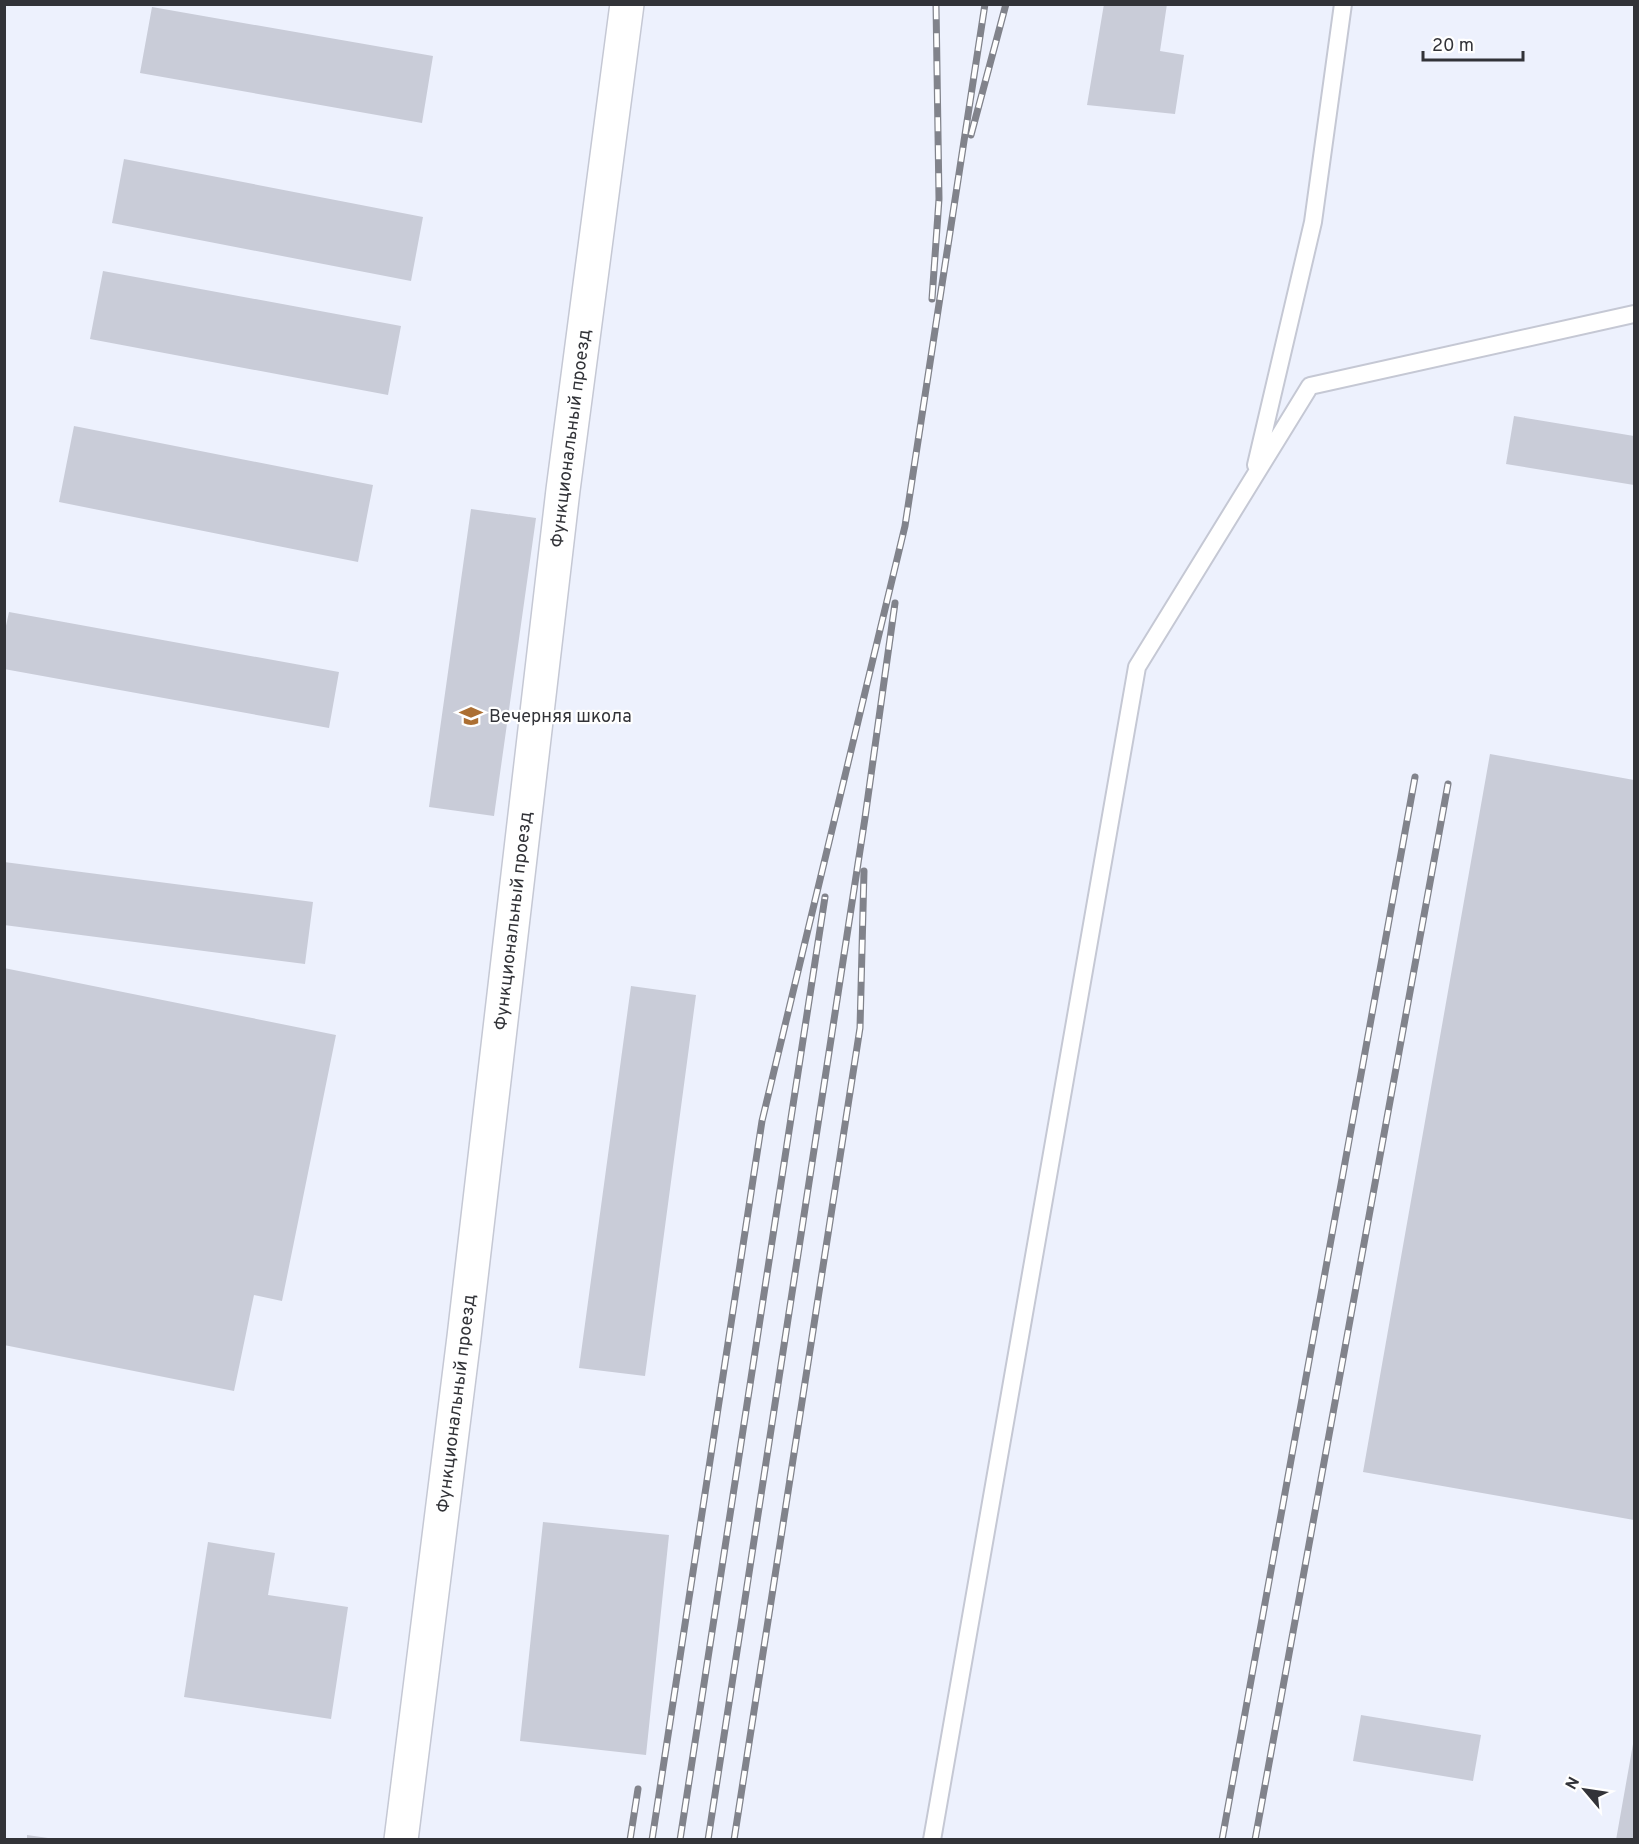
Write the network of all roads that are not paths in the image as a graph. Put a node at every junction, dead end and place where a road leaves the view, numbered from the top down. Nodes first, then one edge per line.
1 (627, 4) edge
2 (1343, 4) edge
3 (1635, 314) edge
4 (1252, 480) junction
5 (401, 1839) edge
6 (932, 1839) edge

1 - 5 street, Функциональный проезд
2 - 4 lane
3 - 4 lane
4 - 6 lane

